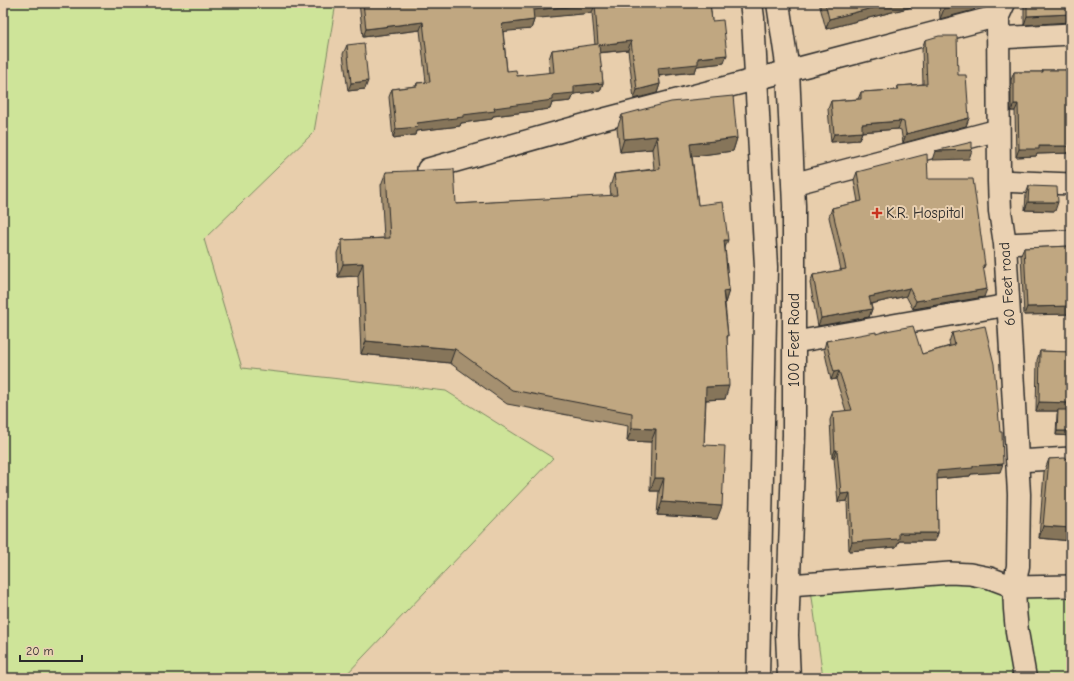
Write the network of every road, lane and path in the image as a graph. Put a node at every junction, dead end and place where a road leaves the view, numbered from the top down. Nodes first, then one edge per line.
1 (751, 3) edge
2 (778, 3) edge
3 (1001, 10) edge
4 (1071, 34) edge
5 (998, 38) junction
6 (788, 71) junction
7 (756, 79) junction
8 (998, 130) junction
9 (428, 169) edge
10 (999, 182) junction
11 (793, 184) junction
12 (1071, 184) edge
13 (1071, 241) edge
14 (1005, 244) junction
15 (1008, 305) junction
16 (795, 342) junction
17 (1071, 458) edge
18 (1017, 461) junction
19 (789, 585) junction
20 (1071, 586) edge
21 (1014, 587) junction
22 (758, 678) edge
23 (789, 678) edge
24 (1025, 678) edge

1 - 7 street, 100 Feet Road
2 - 6 street, 100 Feet Road
3 - 5 street, 60 Feet road
3 - 6 street
4 - 5 street
5 - 8 street, 60 Feet road
6 - 7 street
6 - 11 street, 100 Feet Road
7 - 9 street
7 - 22 street, 100 Feet Road
8 - 10 street, 60 Feet road
8 - 11 street
10 - 12 street
10 - 14 street, 60 Feet road
11 - 16 street, 100 Feet Road
13 - 14 street
14 - 15 street, 60 Feet road
15 - 16 street
15 - 18 street, 60 Feet road
16 - 19 street, 100 Feet Road
17 - 18 street
18 - 21 street, 60 Feet road
19 - 21 street
19 - 23 street, 100 Feet Road
20 - 21 street
21 - 24 street, 60 Feet road

